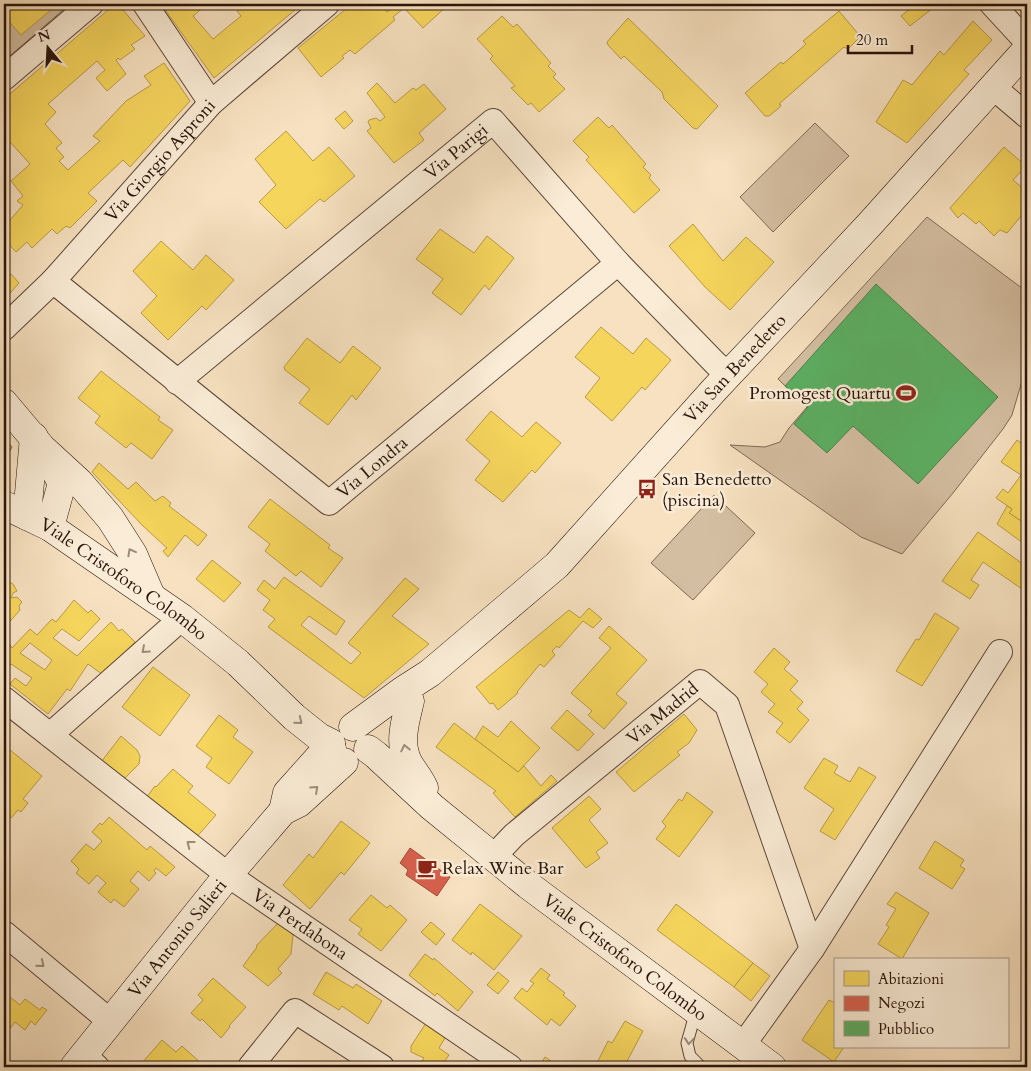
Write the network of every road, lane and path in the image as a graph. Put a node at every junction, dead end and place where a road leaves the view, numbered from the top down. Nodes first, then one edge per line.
1 (90, 4) edge
2 (145, 4) edge
3 (327, 4) edge
4 (992, 4) edge
5 (1027, 42) edge
6 (1027, 49) edge
7 (4, 78) edge
8 (993, 87) junction
9 (211, 103) junction
10 (1027, 116) edge
11 (618, 263) junction
12 (53, 281) junction
13 (4, 328) edge
14 (728, 374) junction
15 (177, 382) junction
16 (4, 403) edge
17 (38, 443) junction
18 (4, 493) edge
19 (27, 516) edge
20 (151, 596) junction
21 (182, 618) junction
22 (1000, 652) dead end
23 (430, 673) junction
24 (4, 699) edge
25 (410, 701) junction
26 (50, 735) junction
27 (349, 745) junction
28 (432, 807) junction
29 (494, 856) junction
30 (228, 874) junction
31 (4, 933) edge
32 (812, 949) junction
33 (696, 1011) junction
34 (111, 1022) junction
35 (743, 1045) junction
36 (85, 1063) edge
37 (250, 1067) edge
38 (382, 1067) edge
39 (510, 1067) edge
40 (701, 1067) edge
41 (772, 1067) edge

1 - 7 street
2 - 9 street
3 - 9 street, Via Giorgio Asproni
4 - 5 street
6 - 8 main road, Via San Benedetto
8 - 10 street
8 - 14 main road, Via San Benedetto
9 - 12 street, Via Giorgio Asproni
11 - 14 street, Via Parigi
11 - 15 street, Via Londra
11 - 15 street, Via Parigi
12 - 13 street, Via Giorgio Asproni
12 - 15 street, Via Londra
14 - 23 main road, Via San Benedetto
16 - 17 main road
17 - 18 main road
17 - 19 main road
20 -> 17 main road
19 - 20 main road, Viale Cristoforo Colombo
20 - 21 main road, Viale Cristoforo Colombo
21 -> 26 street
21 - 27 main road, Viale Cristoforo Colombo
22 - 32 street
23 - 25 main road, Via San Benedetto
23 - 27 main road, Via San Benedetto
24 - 26 street, Via Perdabona
25 - 27 main road, Via San Benedetto
28 -> 25 main road, Viale Cristoforo Colombo
30 -> 26 street, Via Perdabona
27 - 28 main road, Viale Cristoforo Colombo
27 - 30 main road, Via Antonio Salieri
28 - 29 main road, Viale Cristoforo Colombo
29 - 32 street, Via Madrid
29 - 33 main road, Viale Cristoforo Colombo
30 - 34 main road, Via Antonio Salieri
30 - 39 street, Via Perdabona
31 -> 34 street
32 - 35 street
33 - 35 main road, Viale Cristoforo Colombo
33 -> 40 lane
34 - 36 main road, Via Antonio Salieri
35 - 41 main road, Viale Cristoforo Colombo
37 - 38 street

